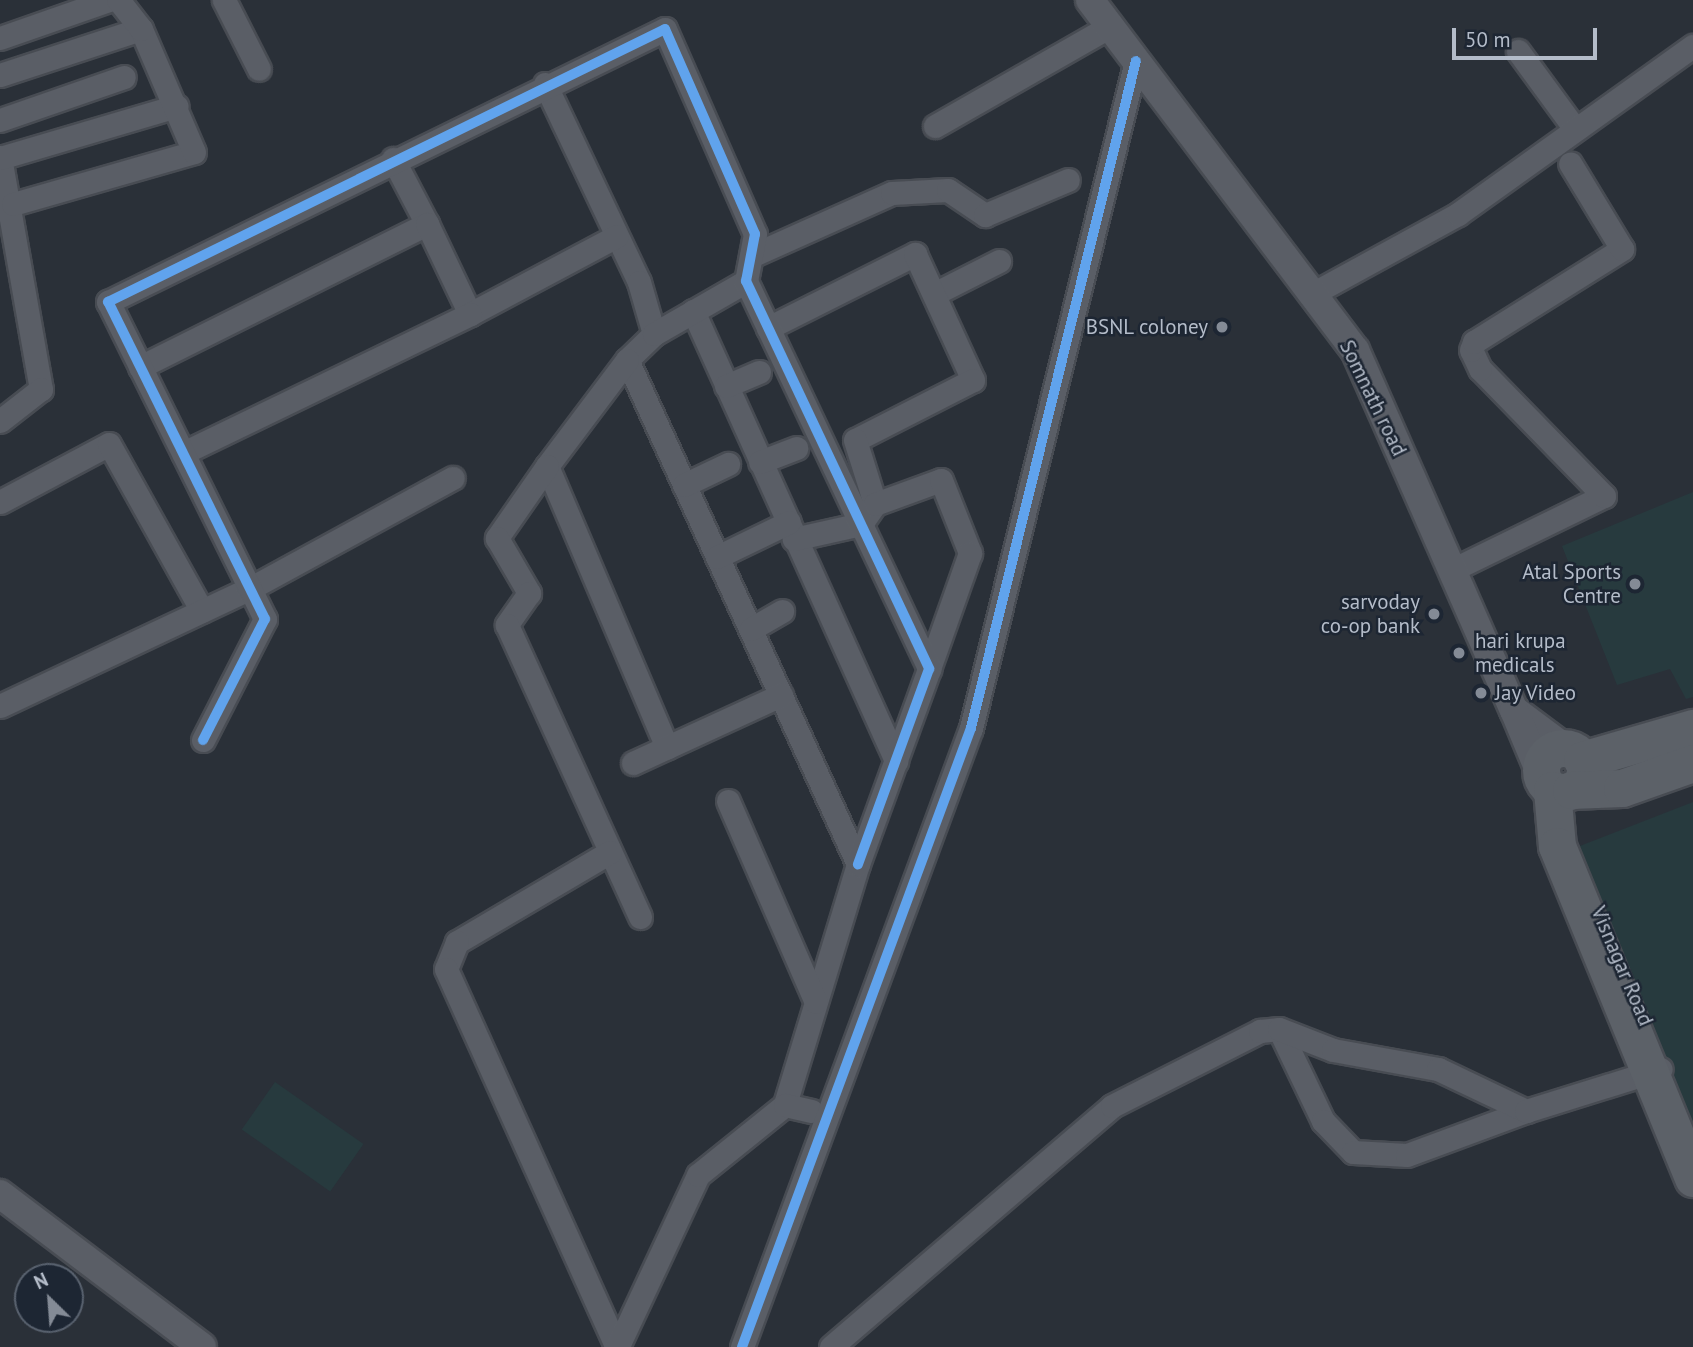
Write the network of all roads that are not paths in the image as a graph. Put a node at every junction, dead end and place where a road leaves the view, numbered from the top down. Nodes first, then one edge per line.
1 (109, 0) edge
2 (118, 0) edge
3 (224, 0) edge
4 (1090, 0) edge
5 (1110, 26) junction
6 (141, 29) junction
7 (0, 38) edge
8 (1693, 46) edge
9 (1518, 51) dead end
10 (1136, 61) junction
11 (259, 69) dead end
12 (0, 75) edge
13 (124, 77) dead end
14 (545, 84) junction
15 (177, 106) junction
16 (0, 120) edge
17 (935, 126) dead end
18 (1575, 129) junction
19 (0, 158) edge
20 (393, 159) junction
21 (1570, 163) dead end
22 (1068, 180) dead end
23 (13, 204) junction
24 (427, 225) junction
25 (617, 236) junction
26 (751, 256) junction
27 (999, 261) dead end
28 (746, 281) junction
29 (934, 294) junction
30 (1312, 294) junction
31 (693, 311) junction
32 (470, 314) junction
33 (768, 328) junction
34 (654, 334) junction
35 (627, 360) junction
36 (140, 367) junction
37 (759, 372) dead end
38 (726, 386) junction
39 (0, 421) edge
40 (796, 448) dead end
41 (183, 453) junction
42 (760, 462) junction
43 (728, 464) dead end
44 (547, 466) junction
45 (453, 478) dead end
46 (684, 485) junction
47 (0, 502) edge
48 (875, 504) junction
49 (861, 524) junction
50 (792, 531) junction
51 (717, 557) junction
52 (1452, 570) junction
53 (249, 589) junction
54 (202, 611) junction
55 (782, 611) dead end
56 (751, 629) junction
57 (929, 669) junction
58 (781, 695) junction
59 (0, 706) edge
60 (1693, 728) edge
61 (203, 740) dead end
62 (667, 748) junction
63 (896, 761) junction
64 (633, 763) dead end
65 (1693, 763) edge
66 (1563, 776) junction
67 (728, 801) dead end
68 (610, 852) junction
69 (858, 864) junction
70 (640, 917) dead end
71 (816, 1002) junction
72 (1279, 1029) junction
73 (1657, 1070) junction
74 (785, 1105) junction
75 (811, 1111) dead end
76 (1526, 1111) junction
77 (1693, 1137) edge
78 (1693, 1178) edge
79 (0, 1194) edge
80 (618, 1346) edge
81 (202, 1347) edge
82 (742, 1347) edge
83 (831, 1347) edge

1 - 7 street
2 - 6 street
3 - 11 street
4 - 5 street, Somnath road
5 - 10 street, Somnath road
5 - 17 street
6 - 12 street
6 - 15 street
8 - 18 street
9 - 18 street
10 - 30 street, Somnath road
10 - 82 street
13 - 16 street
14 - 20 street
14 - 25 street
14 - 26 street
15 - 19 street
15 - 23 street
18 - 30 street
19 - 23 street
20 - 24 street
20 - 36 street
21 - 52 street
22 - 26 street
23 - 39 street
24 - 32 street
24 - 36 street
25 - 32 street
25 - 34 street
26 - 28 street
27 - 29 street
28 - 31 street
28 - 33 street
29 - 33 street
29 - 48 street
30 - 52 street, Somnath road
31 - 34 street
31 - 38 street
32 - 41 street
33 - 49 street
34 - 35 street
35 - 44 street
35 - 46 street
36 - 41 street
37 - 38 street
38 - 42 street
40 - 42 street
41 - 53 street
42 - 50 street
43 - 46 street
44 - 62 street
44 - 68 street
45 - 53 street
46 - 51 street
47 - 54 street
48 - 49 street
48 - 57 street
49 - 50 street
49 - 57 street
50 - 51 street
50 - 63 street
51 - 56 street
52 - 66 street, Somnath road
53 - 54 street
53 - 61 street
54 - 59 street
55 - 56 street
56 - 58 street
57 - 63 street
58 - 62 street
58 - 69 street
60 - 66 main road
62 - 64 street
63 - 69 street
65 - 66 main road
66 - 73 main road, Visnagar Road
67 - 71 street
68 - 70 street
68 - 80 street
69 - 71 street
71 - 74 street
72 - 76 street
72 - 76 street
72 - 83 street
73 - 76 street
73 - 77 main road, Visnagar Road
73 - 78 main road
74 - 75 street
74 - 80 street
79 - 81 street

